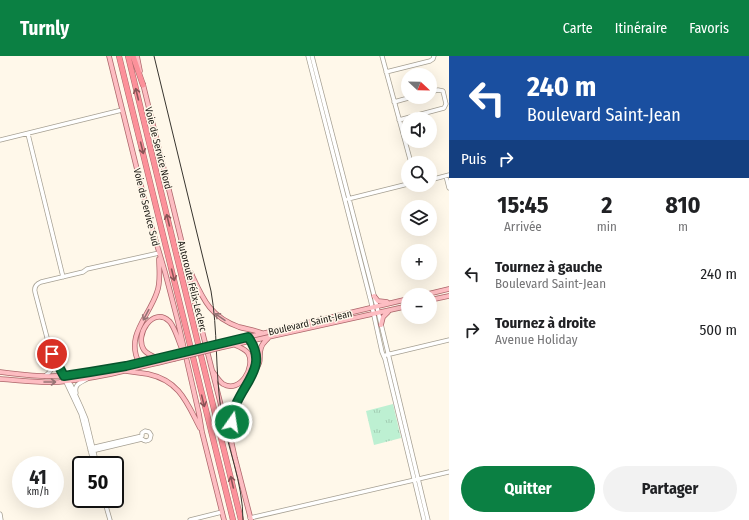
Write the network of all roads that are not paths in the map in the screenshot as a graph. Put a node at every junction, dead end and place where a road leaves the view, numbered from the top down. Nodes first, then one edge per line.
1 (109, 56) edge
2 (119, 56) edge
3 (128, 56) edge
4 (133, 56) edge
5 (137, 56) edge
6 (308, 56) edge
7 (312, 56) edge
8 (382, 56) edge
9 (434, 56) edge
10 (386, 72) junction
11 (143, 86) junction
12 (437, 90) edge
13 (401, 100) edge
14 (394, 102) junction
15 (122, 110) junction
16 (399, 120) junction
17 (28, 134) junction
18 (0, 140) edge
19 (409, 156) edge
20 (447, 176) edge
21 (437, 178) edge
22 (401, 186) edge
23 (449, 188) edge
24 (346, 199) junction
25 (159, 253) junction
26 (188, 268) junction
27 (63, 277) junction
28 (449, 289) edge
29 (437, 292) edge
30 (374, 296) junction
31 (449, 296) edge
32 (437, 299) edge
33 (401, 300) edge
34 (397, 301) junction
35 (374, 307) junction
36 (401, 308) edge
37 (390, 310) junction
38 (375, 313) junction
39 (381, 325) junction
40 (263, 333) junction
41 (269, 337) junction
42 (250, 339) junction
43 (449, 340) edge
44 (235, 344) junction
45 (218, 346) junction
46 (50, 352) junction
47 (386, 355) junction
48 (174, 357) junction
49 (185, 357) junction
50 (157, 358) junction
51 (139, 363) junction
52 (142, 366) junction
53 (212, 370) junction
54 (124, 371) junction
55 (0, 372) edge
56 (254, 372) junction
57 (45, 376) junction
58 (64, 376) junction
59 (89, 378) junction
60 (0, 379) edge
61 (67, 381) junction
62 (76, 394) junction
63 (202, 432) junction
64 (142, 437) dead end
65 (232, 440) junction
66 (92, 449) junction
67 (93, 456) edge
68 (94, 456) edge
69 (449, 472) edge
70 (416, 479) junction
71 (107, 508) edge
72 (222, 512) junction
73 (0, 514) edge
74 (250, 519) edge
75 (1, 520) edge
76 (110, 520) edge
77 (190, 520) edge
78 (224, 520) edge
79 (233, 520) edge
80 (241, 520) edge
81 (424, 520) edge
82 (428, 520) edge

1 - 15 main road, Voie de Service Sud
2 -> 79 highway, Autoroute Félix-Leclerc
80 -> 3 highway, Autoroute Félix-Leclerc
4 - 11 highway
5 - 11 main road, Voie de Service Nord
6 - 24 street
7 - 24 street
8 - 10 street
9 - 10 street
10 - 14 street
11 - 26 main road, Voie de Service Nord
12 - 16 street
13 - 14 street
14 - 16 street
15 - 17 street
15 - 25 main road, Voie de Service Sud
16 - 19 street
17 - 18 street
17 - 27 street
20 - 21 street
20 - 23 street
22 - 24 street
24 - 30 street
24 - 35 street
25 - 27 street
25 - 49 main road, Voie de Service Sud
25 -> 51 main road
40 -> 26 main road
26 - 53 main road
27 - 46 street
28 - 29 main road
30 - 34 main road
30 - 35 street
31 - 32 main road
33 - 34 main road, Boulevard Saint-Jean
34 - 35 main road, Boulevard Saint-Jean
35 - 38 street
35 - 40 main road, Boulevard Saint-Jean
36 - 37 main road, Boulevard Saint-Jean
37 - 38 main road, Boulevard Saint-Jean
37 - 39 main road
38 - 39 street
38 - 41 main road, Boulevard Saint-Jean
38 - 47 street
39 - 47 street
40 - 42 main road, Boulevard Saint-Jean
41 - 42 main road, Boulevard Saint-Jean
41 - 56 main road
42 - 44 main road, Boulevard Saint-Jean
42 - 45 main road, Boulevard Saint-Jean
42 - 56 main road
43 - 47 street
44 - 45 main road, Boulevard Saint-Jean
44 - 53 main road
45 - 48 main road, Boulevard Saint-Jean, bridge
46 - 57 street
46 - 58 street
47 - 70 street
48 - 50 main road, Boulevard Saint-Jean
48 - 52 main road, Boulevard Saint-Jean
49 - 50 main road
49 - 63 main road
50 - 51 main road, Boulevard Saint-Jean
51 - 52 main road
51 - 58 main road, Boulevard Saint-Jean
52 - 54 main road, Boulevard Saint-Jean
53 - 65 main road
54 - 59 main road, Boulevard Saint-Jean
54 - 63 main road
55 - 57 main road, Boulevard Saint-Jean
56 - 65 main road
57 - 58 main road, Boulevard Saint-Jean
58 - 61 street
59 - 61 main road, Boulevard Saint-Jean
59 - 62 street
60 -> 61 main road, Boulevard Saint-Jean
61 - 62 street
61 - 66 street
62 - 66 street
63 - 72 main road
64 - 66 street
65 - 74 main road
66 - 67 street
66 - 68 street
69 - 70 street
70 - 74 street
70 - 81 street
70 - 82 street
71 - 76 street
72 - 77 street
72 - 78 main road
73 - 75 street

